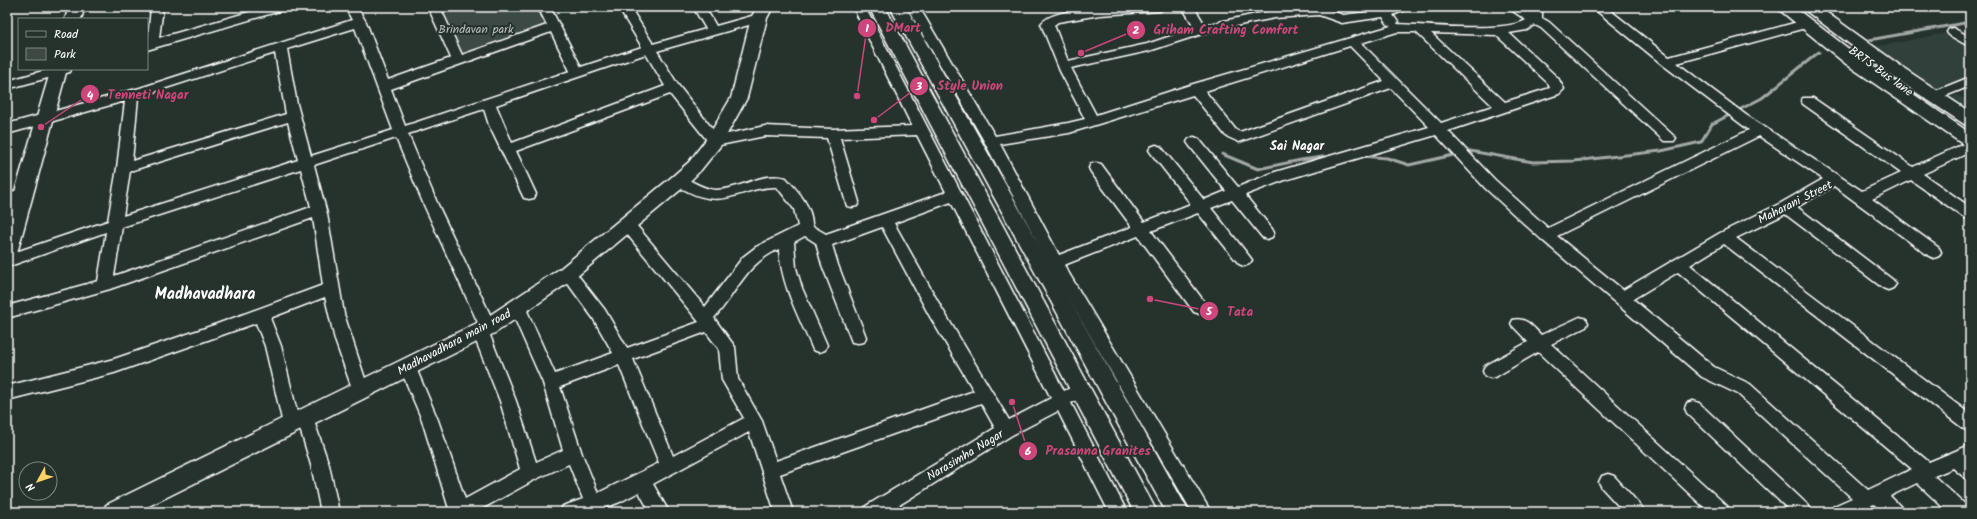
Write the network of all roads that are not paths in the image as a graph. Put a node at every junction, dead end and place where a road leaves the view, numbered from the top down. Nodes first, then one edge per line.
1 (77, 7) edge
2 (157, 7) edge
3 (351, 7) edge
4 (434, 7) edge
5 (544, 7) edge
6 (624, 7) edge
7 (699, 7) edge
8 (859, 7) edge
9 (877, 7) edge
10 (898, 7) edge
11 (913, 7) edge
12 (1160, 7) edge
13 (1188, 7) edge
14 (1401, 7) edge
15 (1513, 7) edge
16 (1598, 7) edge
17 (1784, 7) edge
18 (1795, 7) edge
19 (1809, 7) edge
20 (272, 8) edge
21 (1315, 9) edge
22 (762, 12) edge
23 (1536, 13) edge
24 (1386, 14) junction
25 (73, 18) edge
26 (360, 22) junction
27 (1805, 24) junction
28 (554, 28) junction
29 (1396, 28) junction
30 (1420, 29) junction
31 (1202, 30) junction
32 (713, 31) junction
33 (1500, 31) junction
34 (1953, 32) dead end
35 (1352, 41) junction
36 (1970, 43) edge
37 (150, 46) edge
38 (280, 47) junction
39 (650, 49) junction
40 (459, 61) junction
41 (1667, 62) junction
42 (1064, 66) junction
43 (61, 70) edge
44 (577, 73) junction
45 (1970, 81) edge
46 (1393, 83) junction
47 (7, 85) edge
48 (383, 86) junction
49 (673, 88) junction
50 (1194, 88) junction
51 (132, 95) junction
52 (1933, 97) junction
53 (488, 102) junction
54 (1808, 102) dead end
55 (1503, 108) junction
56 (293, 116) junction
57 (44, 120) junction
58 (1092, 120) junction
59 (1970, 120) edge
60 (1439, 129) junction
61 (7, 130) edge
62 (920, 130) junction
63 (1761, 130) junction
64 (400, 132) junction
65 (1970, 132) edge
66 (832, 134) junction
67 (1669, 138) dead end
68 (716, 140) junction
69 (991, 141) junction
70 (1970, 141) edge
71 (1194, 142) dead end
72 (1970, 146) edge
73 (508, 149) junction
74 (1156, 150) dead end
75 (306, 162) junction
76 (124, 168) junction
77 (1096, 168) dead end
78 (1913, 174) junction
79 (1834, 179) junction
80 (679, 181) junction
81 (1236, 193) junction
82 (529, 194) dead end
83 (954, 195) junction
84 (15, 196) edge
85 (1861, 198) junction
86 (852, 202) dead end
87 (1202, 206) junction
88 (1786, 207) junction
89 (319, 210) junction
90 (1970, 214) edge
91 (884, 220) junction
92 (627, 224) junction
93 (114, 225) junction
94 (805, 229) junction
95 (1142, 230) junction
96 (1267, 233) dead end
97 (1546, 235) junction
98 (1726, 237) junction
99 (786, 239) junction
100 (823, 240) junction
101 (1934, 252) dead end
102 (7, 257) edge
103 (1244, 260) dead end
104 (7, 261) edge
105 (1055, 262) junction
106 (1679, 264) junction
107 (568, 272) junction
108 (1888, 284) dead end
109 (104, 285) junction
110 (331, 288) junction
111 (1622, 298) junction
112 (518, 308) junction
113 (1200, 308) dead end
114 (7, 312) edge
115 (261, 314) junction
116 (707, 321) junction
117 (1580, 323) dead end
118 (1519, 324) dead end
119 (484, 329) junction
120 (858, 336) dead end
121 (1539, 343) junction
122 (819, 344) dead end
123 (624, 357) junction
124 (408, 368) junction
125 (1491, 371) dead end
126 (551, 383) junction
127 (1081, 390) junction
128 (361, 391) junction
129 (7, 392) edge
130 (986, 394) junction
131 (1062, 400) junction
132 (1694, 408) dead end
133 (298, 421) junction
134 (754, 421) junction
135 (1970, 424) edge
136 (1006, 430) junction
137 (573, 454) junction
138 (1962, 456) edge
139 (669, 467) junction
140 (771, 470) junction
141 (1923, 472) junction
142 (1970, 472) edge
143 (530, 473) junction
144 (642, 481) junction
145 (1608, 482) dead end
146 (1871, 496) junction
147 (594, 504) junction
148 (114, 512) edge
149 (330, 512) edge
150 (459, 512) edge
151 (569, 512) edge
152 (660, 512) edge
153 (784, 512) edge
154 (872, 512) edge
155 (1118, 512) edge
156 (1146, 512) edge
157 (1178, 512) edge
158 (1202, 512) edge
159 (1635, 512) edge
160 (1721, 512) edge
161 (1803, 512) edge
162 (1840, 512) edge
163 (1894, 512) edge
164 (1961, 512) edge

1 - 25 main road
2 - 37 street
3 - 26 street
4 - 40 street
5 - 28 street
6 - 39 street
7 - 32 street
8 - 62 street
9 - 127 main road
10 - 157 main road
11 - 69 street
12 - 42 street
13 - 31 street
14 - 24 street
15 - 23 street
16 - 41 street
17 - 27 main road
18 - 65 main road, BRTS Bus lane
19 - 52 main road
20 - 37 street
21 - 24 street
21 - 31 street
22 - 32 street
22 - 68 main road, Madhavadhara main road
23 - 33 street
23 - 67 street
24 - 29 street
26 - 38 street
26 - 48 street
27 - 41 street
27 - 70 main road
28 - 40 street
28 - 44 street
29 - 30 street
29 - 35 street
30 - 33 street
30 - 55 street
31 - 42 street
32 - 39 street
33 - 55 street
34 - 36 street
35 - 46 street
35 - 50 street
38 - 51 street
38 - 56 street
39 - 44 street
39 - 49 street
40 - 48 street
41 - 63 street
42 - 58 street
43 - 47 street
43 - 57 main road
44 - 53 street
45 - 52 street
46 - 50 street
46 - 60 street
48 - 64 street
49 - 68 street
49 - 73 street
50 - 58 street
51 - 57 street
51 - 76 street
52 - 59 main road
53 - 64 street
53 - 73 street
54 - 78 street
55 - 60 street
56 - 75 street
56 - 76 street
57 - 61 street
57 - 84 main road
58 - 69 street
60 - 81 street
60 - 97 street
62 - 66 street
62 - 83 street
63 - 79 street
63 - 97 street
64 - 75 street
64 - 119 street
66 - 68 street
66 - 86 street
68 - 80 main road, Madhavadhara main road
69 - 105 street
71 - 81 street
72 - 78 street
73 - 82 street
74 - 87 street
75 - 89 street
75 - 93 street
76 - 93 street
77 - 95 street
78 - 85 street
78 - 90 street
79 - 85 street, Maharani Street
79 - 88 street, Maharani Street
80 - 92 main road, Madhavadhara main road
80 - 94 street
81 - 87 street
81 - 96 street
83 - 91 street
83 - 131 street
84 - 102 main road
85 - 101 street, Maharani Street
87 - 95 street
87 - 103 street
88 - 98 street, Maharani Street
88 - 108 street
89 - 109 street
89 - 110 street
91 - 100 street
91 - 130 street
92 - 107 main road, Madhavadhara main road
92 - 116 street
93 - 104 street
93 - 109 street
94 - 99 street
94 - 100 street
95 - 105 street
95 - 113 street
97 - 111 street
98 - 106 street, Maharani Street
98 - 135 street
99 - 116 street
99 - 122 street
100 - 120 street
105 - 158 street
106 - 111 street, Maharani Street
106 - 141 street
107 - 112 main road, Madhavadhara main road
107 - 123 street
109 - 114 street
110 - 115 street
110 - 128 street
111 - 146 street
112 - 119 main road, Madhavadhara main road
112 - 126 street
115 - 129 street
115 - 133 street
116 - 123 street
116 - 134 street
117 - 121 street
118 - 121 street
119 - 124 main road, Madhavadhara main road
119 - 143 street
121 - 125 street
121 - 160 street
123 - 126 street
123 - 139 street
124 - 128 main road, Madhavadhara main road
124 - 150 street
126 - 137 street
127 - 131 street, Narasimha Nagar
127 - 156 main road
128 - 133 main road, Madhavadhara main road
130 - 136 street
130 - 140 street
131 - 136 street, Narasimha Nagar
131 - 155 street
132 - 161 street
133 - 148 main road, Madhavadhara main road
133 - 149 street
134 - 139 street
134 - 140 street
136 - 154 street, Narasimha Nagar
137 - 143 street
137 - 147 street
138 - 141 street
138 - 142 street
139 - 144 street
140 - 153 street
141 - 146 street
141 - 164 street
143 - 150 street
144 - 147 street
144 - 152 street
145 - 159 street
146 - 162 street
146 - 163 street
147 - 151 street

